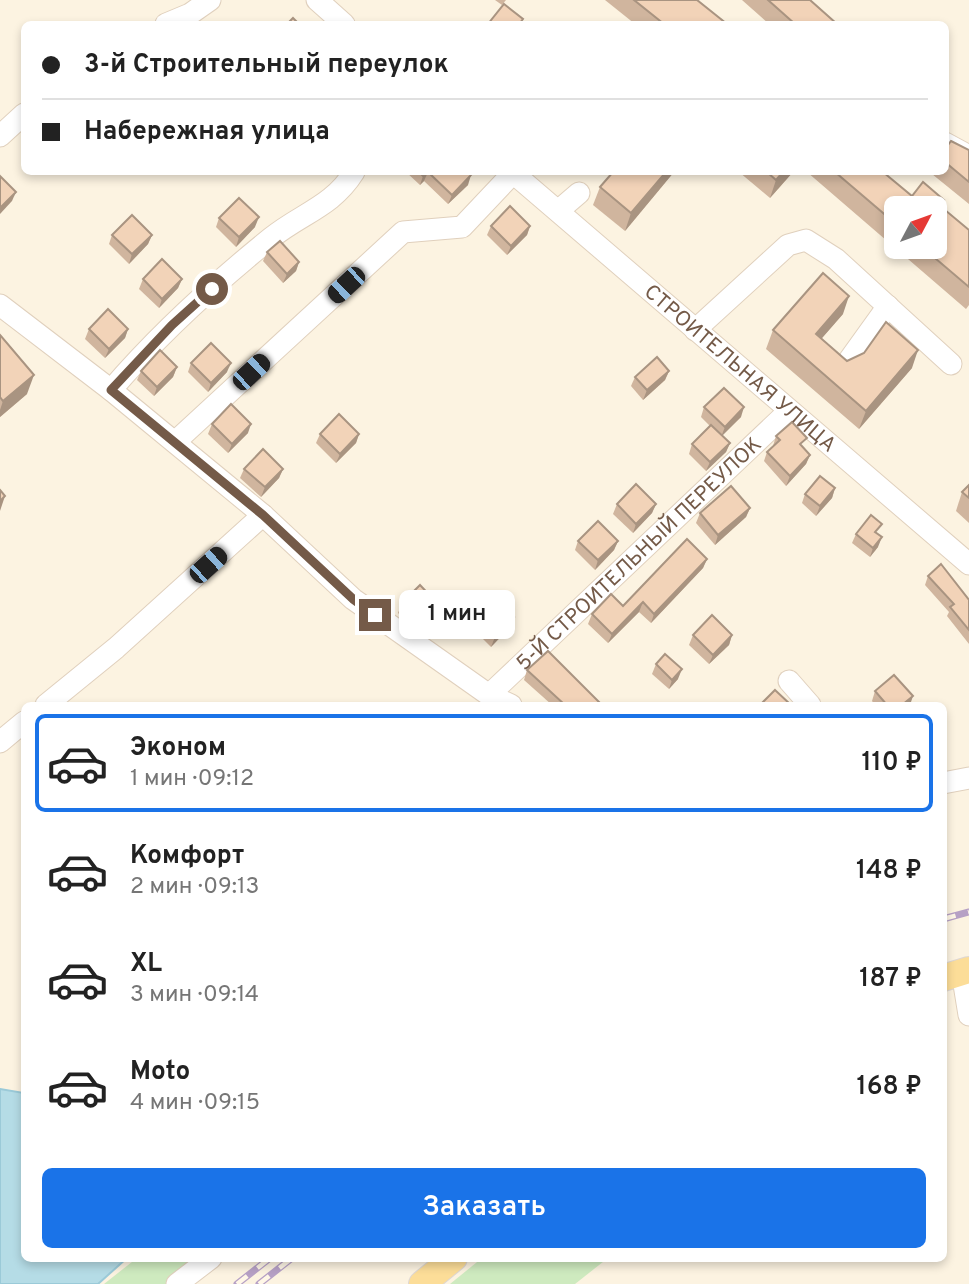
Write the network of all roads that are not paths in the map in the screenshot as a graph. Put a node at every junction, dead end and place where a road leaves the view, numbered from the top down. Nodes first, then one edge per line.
1 (210, 0) edge
2 (317, 0) edge
3 (173, 21) edge
4 (341, 21) edge
5 (21, 117) edge
6 (0, 135) edge
7 (949, 145) edge
8 (969, 156) edge
9 (352, 175) edge
10 (510, 175) edge
11 (516, 175) edge
12 (579, 193) dead end
13 (558, 211) junction
14 (0, 305) edge
15 (888, 306) junction
16 (695, 330) junction
17 (847, 363) edge
18 (951, 364) dead end
19 (111, 390) junction
20 (789, 411) junction
21 (175, 442) junction
22 (263, 515) junction
23 (969, 564) edge
24 (789, 681) dead end
25 (489, 695) junction
26 (50, 702) edge
27 (504, 702) edge
28 (807, 702) edge
29 (21, 724) edge
30 (0, 742) edge
31 (969, 778) edge
32 (947, 782) edge
33 (958, 973) edge
34 (969, 1015) edge
35 (206, 1262) edge
36 (449, 1262) edge
37 (177, 1284) edge
38 (422, 1284) edge

1 - 3 street
2 - 4 street
5 - 6 street
7 - 8 street
9 - 19 street
10 - 21 street
11 - 13 street, СТРОИТЕЛЬНАЯ УЛИЦА
12 - 13 street
13 - 16 street, СТРОИТЕЛЬНАЯ УЛИЦА
14 - 19 street
15 - 16 street
15 - 17 street
15 - 18 street
16 - 20 street, СТРОИТЕЛЬНАЯ УЛИЦА
19 - 21 street
20 - 23 street, СТРОИТЕЛЬНАЯ УЛИЦА
20 - 25 street, 5-Й СТРОИТЕЛЬНЫЙ ПЕРЕУЛОК
21 - 22 street
22 - 25 street
22 - 26 street
24 - 28 street
25 - 27 street
29 - 30 street
31 - 32 street
33 - 34 street
35 - 37 street
36 - 38 main road

